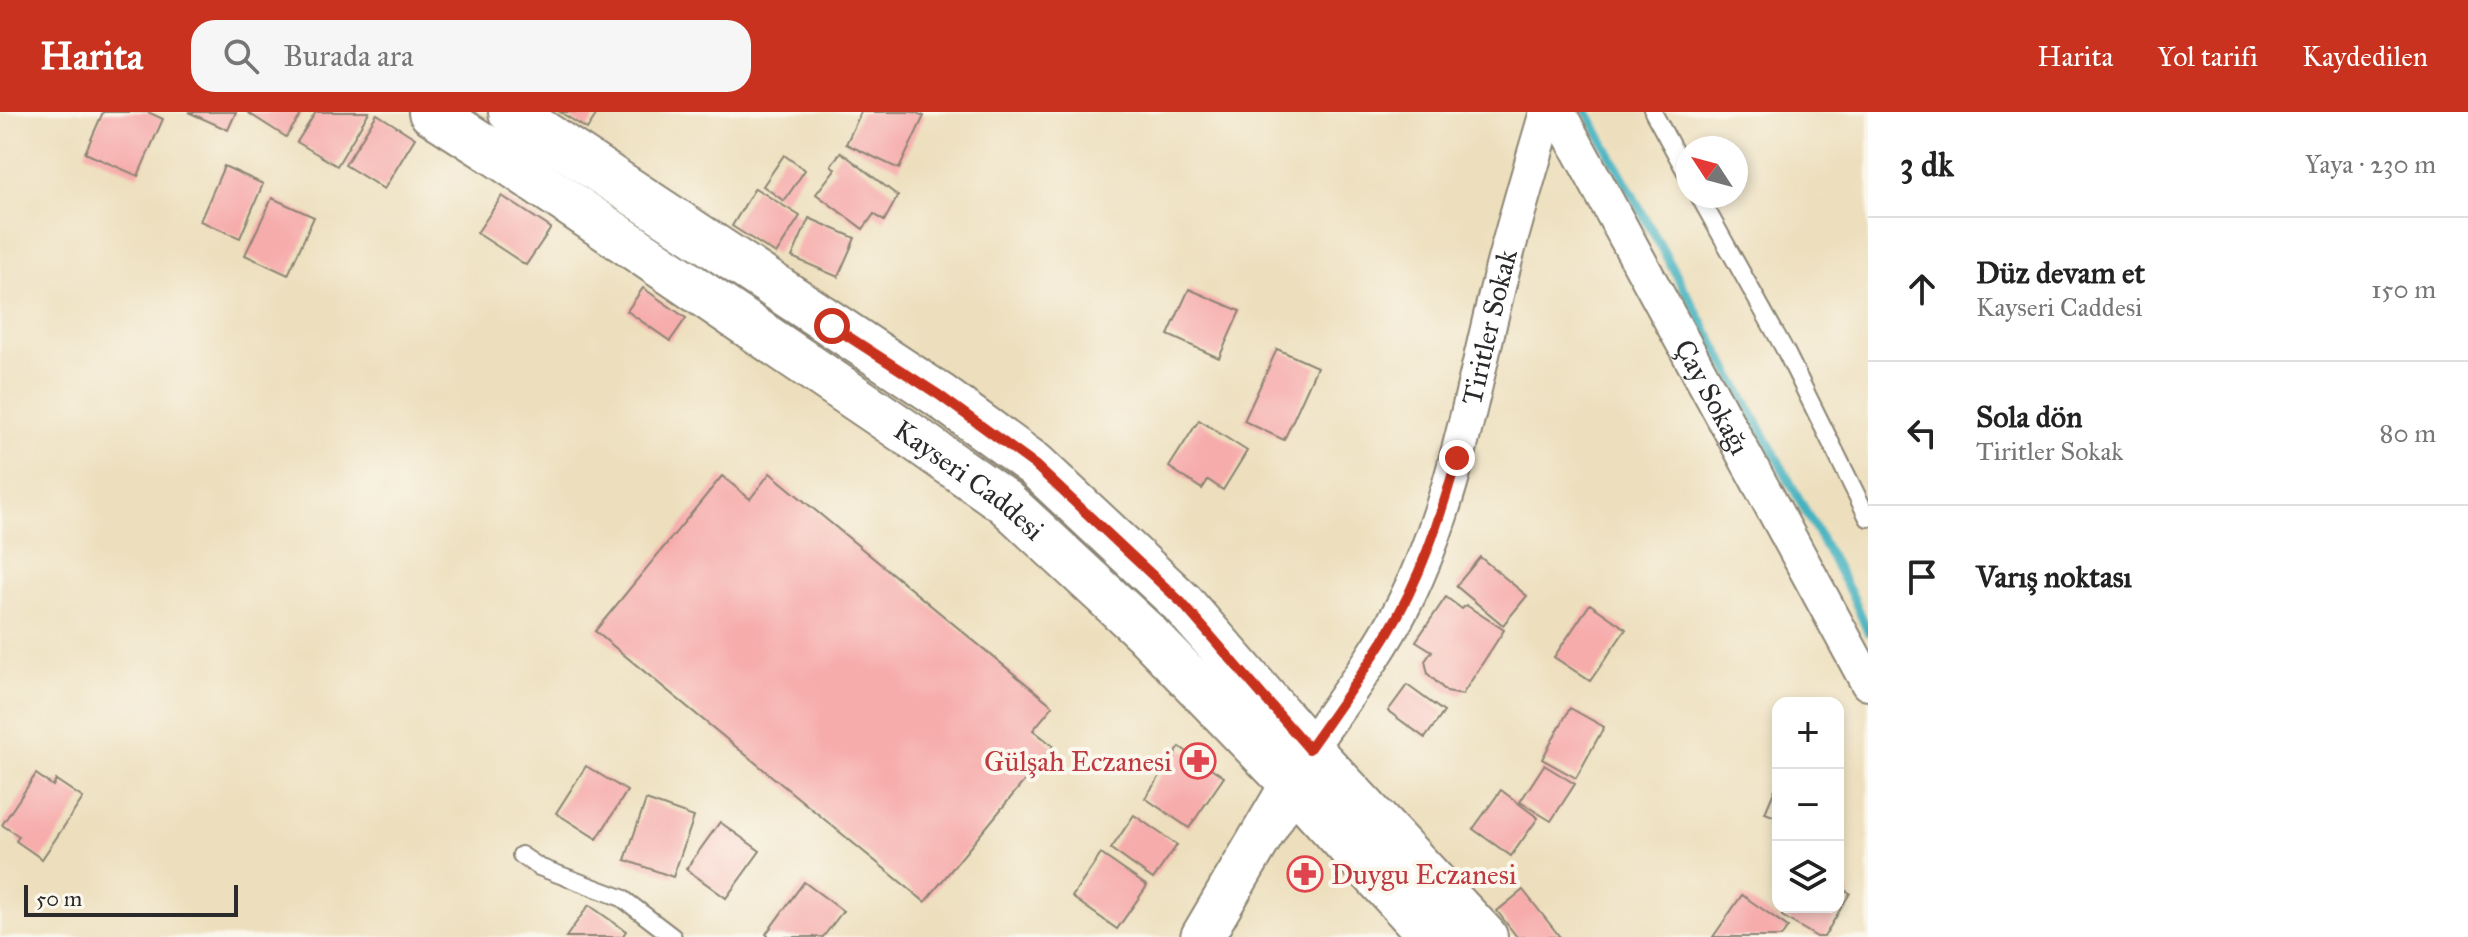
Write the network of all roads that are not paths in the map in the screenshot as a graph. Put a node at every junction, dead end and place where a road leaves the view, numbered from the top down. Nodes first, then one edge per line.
1 (431, 112) edge
2 (511, 112) edge
3 (1547, 112) edge
4 (1558, 112) edge
5 (1653, 112) edge
6 (1676, 154) edge
7 (1706, 208) edge
8 (1868, 518) edge
9 (1868, 683) edge
10 (1300, 767) junction
11 (521, 855) dead end
12 (673, 937) edge
13 (1202, 937) edge
14 (1432, 937) edge
15 (1485, 937) edge

1 - 10 main road, Kayseri Caddesi
2 - 10 main road, Kayseri Caddesi
3 - 10 street, Tiritler Sokak
4 - 9 street, Çay Sokağı
5 - 6 lane
7 - 8 lane
10 - 13 street
10 - 14 main road, Kayseri Caddesi
10 - 15 main road, Kayseri Caddesi
11 - 12 lane

